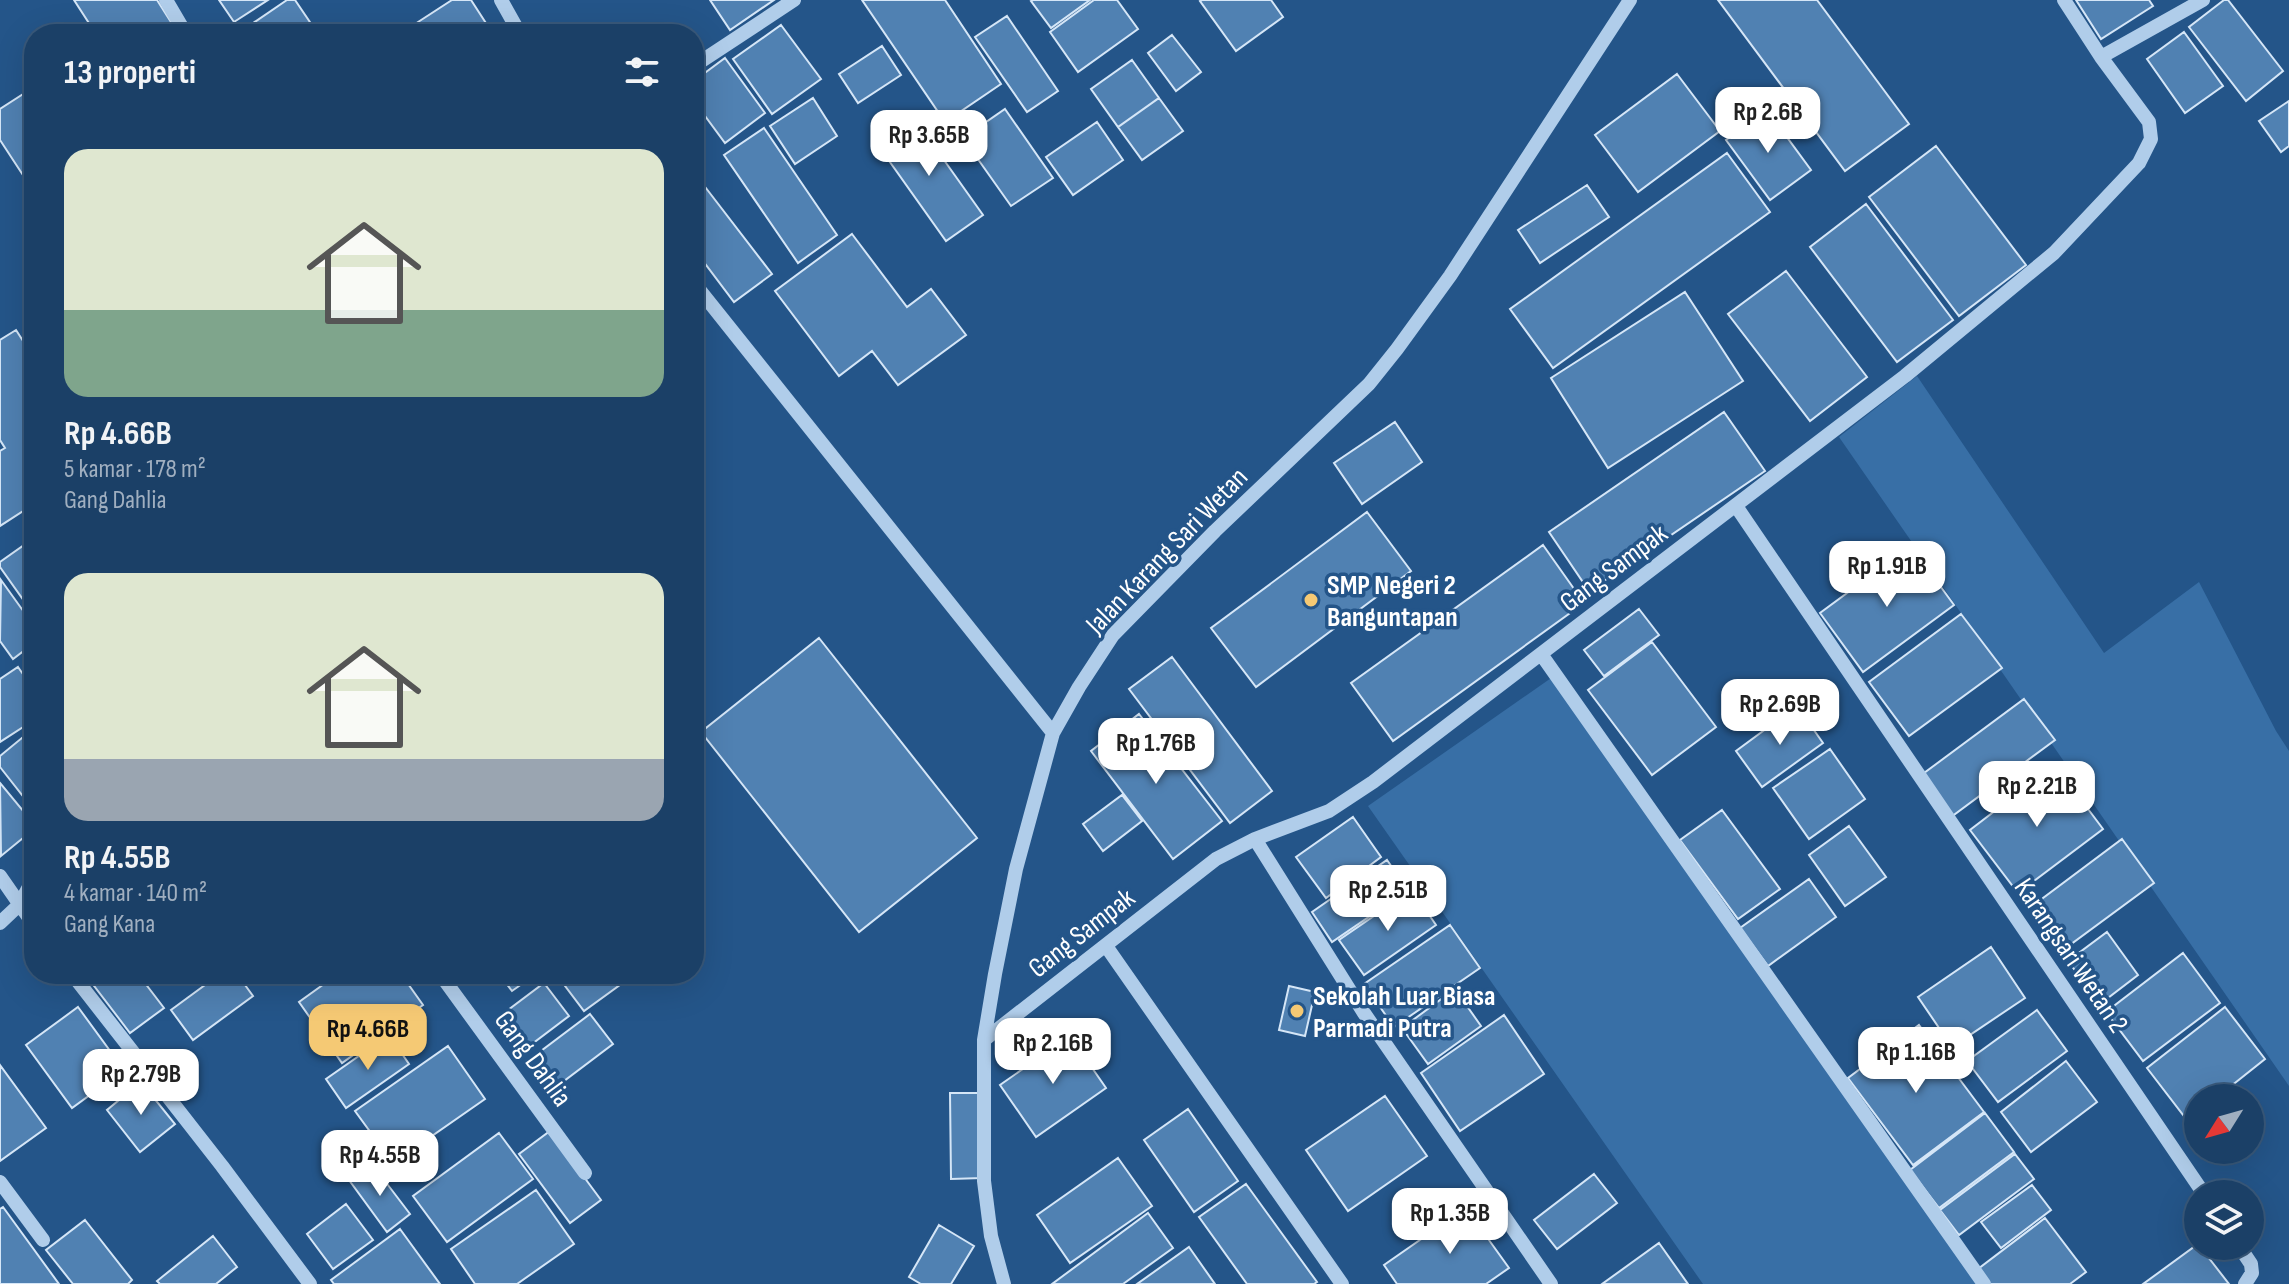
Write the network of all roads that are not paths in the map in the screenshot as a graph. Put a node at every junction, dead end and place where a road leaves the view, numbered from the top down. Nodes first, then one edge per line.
1 (166, 0) edge
2 (501, 0) edge
3 (794, 0) edge
4 (1630, 0) edge
5 (2064, 0) edge
6 (2203, 0) edge
7 (180, 24) edge
8 (514, 24) edge
9 (2101, 57) junction
10 (704, 59) edge
11 (704, 296) edge
12 (1736, 506) junction
13 (1541, 654) junction
14 (1053, 733) junction
15 (1255, 839) junction
16 (0, 876) edge
17 (24, 896) edge
18 (19, 905) junction
19 (24, 912) edge
20 (0, 923) edge
21 (1106, 946) junction
22 (80, 984) edge
23 (447, 984) edge
24 (984, 1040) junction
25 (585, 1173) dead end
26 (2194, 1180) edge
27 (0, 1182) edge
28 (43, 1240) dead end
29 (2248, 1260) edge
30 (310, 1284) edge
31 (1004, 1284) edge
32 (1342, 1284) edge
33 (1551, 1284) edge
34 (1984, 1284) edge
35 (2245, 1284) edge

1 - 7 street
2 - 8 street
3 - 10 street
4 - 14 street, Jalan Karang Sari Wetan
5 - 9 street
6 - 9 street
9 - 12 street, Gang Sampak
11 - 14 street
12 - 13 street, Gang Sampak
12 - 26 street, Karangsari Wetan 2
13 - 15 street, Gang Sampak
13 - 34 street
14 - 24 street, Jalan Karang Sari Wetan
15 - 21 street, Gang Sampak
15 - 33 street
16 - 18 street
17 - 18 street
18 - 19 street
18 - 20 street
21 - 24 street, Gang Sampak
21 - 32 street
22 - 30 street
23 - 25 street, Gang Dahlia
24 - 31 street, Jalan Karang Sari Wetan
27 - 28 street
29 - 35 street

